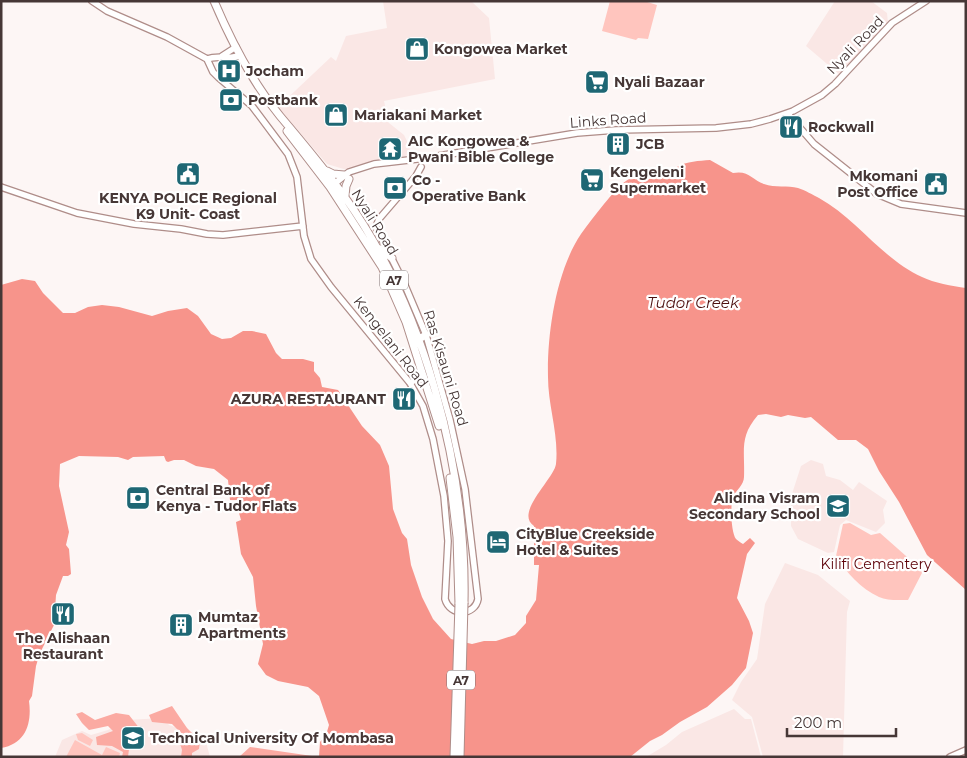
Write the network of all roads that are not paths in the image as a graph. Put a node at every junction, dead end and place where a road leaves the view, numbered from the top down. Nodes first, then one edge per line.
1 (92, 1) edge
2 (213, 1) edge
3 (926, 1) edge
4 (234, 48) junction
5 (222, 56) junction
6 (238, 56) junction
7 (207, 59) junction
8 (800, 108) junction
9 (788, 114) junction
10 (798, 124) junction
11 (423, 158) junction
12 (421, 167) joint
13 (325, 170) junction
14 (347, 177) junction
15 (1, 187) edge
16 (334, 188) junction
17 (344, 196) junction
18 (966, 213) edge
19 (303, 226) junction
20 (376, 246) junction
21 (392, 258) junction
22 (422, 337) junction
23 (424, 376) junction
24 (410, 383) junction
25 (446, 602) joint
26 (462, 604) junction
27 (966, 750) edge
28 (454, 757) edge
29 (460, 757) edge
30 (950, 757) edge

1 - 7 main road
2 - 4 highway, Nyali Road / A7
3 - 8 main road, Nyali Road
4 - 5 main road
4 - 6 highway, Nyali Road / A7
5 - 6 main road
5 - 7 main road
6 - 13 highway, Nyali Road / A7
6 - 16 highway, Nyali Road / A7
7 - 19 main road, Kengelani Road
8 - 9 main road, Links Road
8 - 10 main road
9 - 10 main road
9 - 11 main road, Links Road
10 - 18 main road
11 - 12 street, Ras Kisauni Road
11 - 14 main road, Links Road
12 - 21 main road, Ras Kisauni Road
13 - 14 highway
13 - 16 highway, Nyali Road / A7
14 - 16 main road, Links Road
14 - 17 highway
15 - 19 main road
16 - 17 highway, Nyali Road / A7
16 - 23 highway, Nyali Road / A7
17 - 20 highway, Nyali Road / A7
19 - 24 main road, Kengelani Road
20 - 21 highway
20 - 22 highway, Nyali Road / A7
21 - 22 main road, Ras Kisauni Road
22 - 25 main road, Ras Kisauni Road
22 - 26 highway, Nyali Road / A7
23 - 24 street
23 - 26 highway, Nyali Road / A7
24 - 25 main road, Kengelani Road
26 - 28 highway, A7, bridge
26 - 29 highway, A7, bridge
27 - 30 main road

